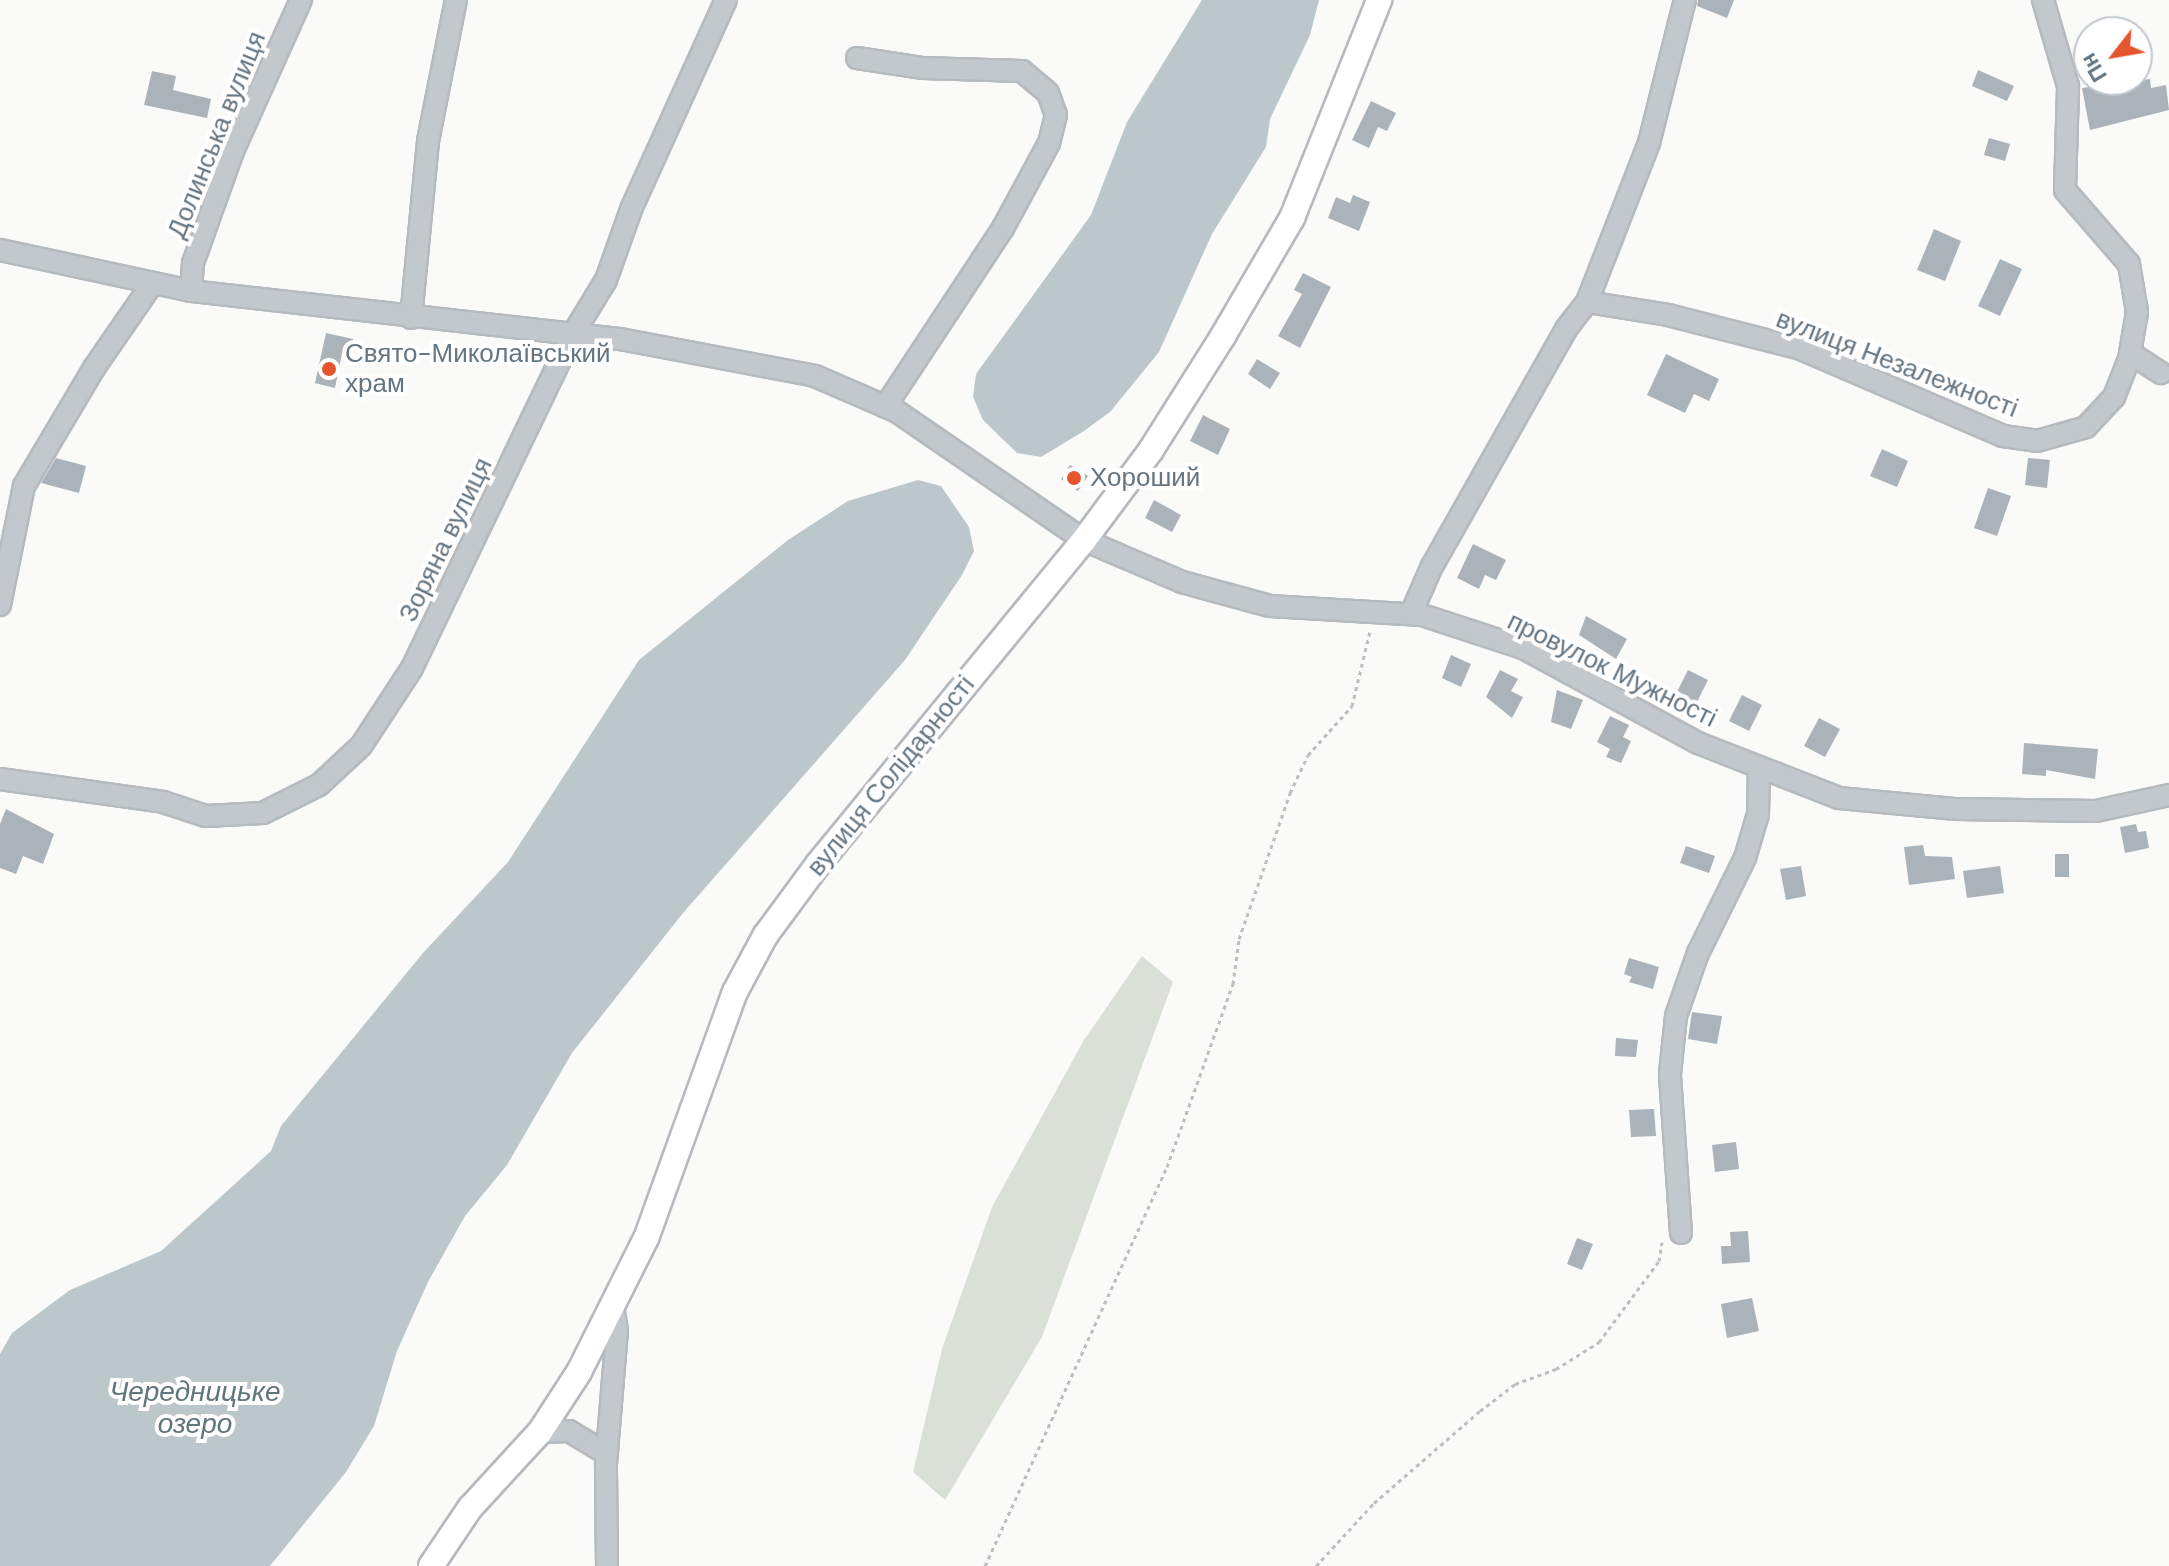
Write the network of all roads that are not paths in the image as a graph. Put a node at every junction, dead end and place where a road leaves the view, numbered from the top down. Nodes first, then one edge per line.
1 (301, 0) edge
2 (456, 0) edge
3 (726, 0) edge
4 (1379, 0) edge
5 (1685, 0) edge
6 (2043, 0) edge
7 (857, 58) dead end
8 (0, 250) edge
9 (152, 284) junction
10 (191, 291) junction
11 (1587, 302) junction
12 (411, 318) junction
13 (573, 334) junction
14 (2130, 353) junction
15 (2161, 373) dead end
16 (885, 407) junction
17 (1084, 540) junction
18 (0, 605) edge
19 (1411, 614) junction
20 (1759, 767) junction
21 (0, 779) edge
22 (2169, 795) edge
23 (1672, 1234) road end
24 (613, 1305) junction
25 (540, 1432) junction
26 (607, 1454) junction
27 (431, 1566) edge
28 (607, 1566) edge

1 - 10 street, Долинська вулиця
2 - 12 street
3 - 13 street, Зоряна вулиця
4 - 17 main road, вулиця Солідарності
5 - 11 street
6 - 14 street, вулиця Незалежності
7 - 16 street
8 - 9 street, провулок Мужності
9 - 10 street, провулок Мужності
9 - 18 street
10 - 12 street, провулок Мужності
11 - 14 street, вулиця Незалежності
11 - 19 street
12 - 13 street, провулок Мужності
13 - 16 street, провулок Мужності
13 - 21 street, Зоряна вулиця
14 - 15 street
16 - 17 street, провулок Мужності
17 - 19 street, провулок Мужності
17 - 24 main road, вулиця Солідарності
19 - 20 street, провулок Мужності
20 - 22 street, провулок Мужності
20 - 23 street
24 - 25 main road, вулиця Солідарності
24 - 26 street
25 - 26 street
25 - 27 main road, вулиця Солідарності
26 - 28 street

